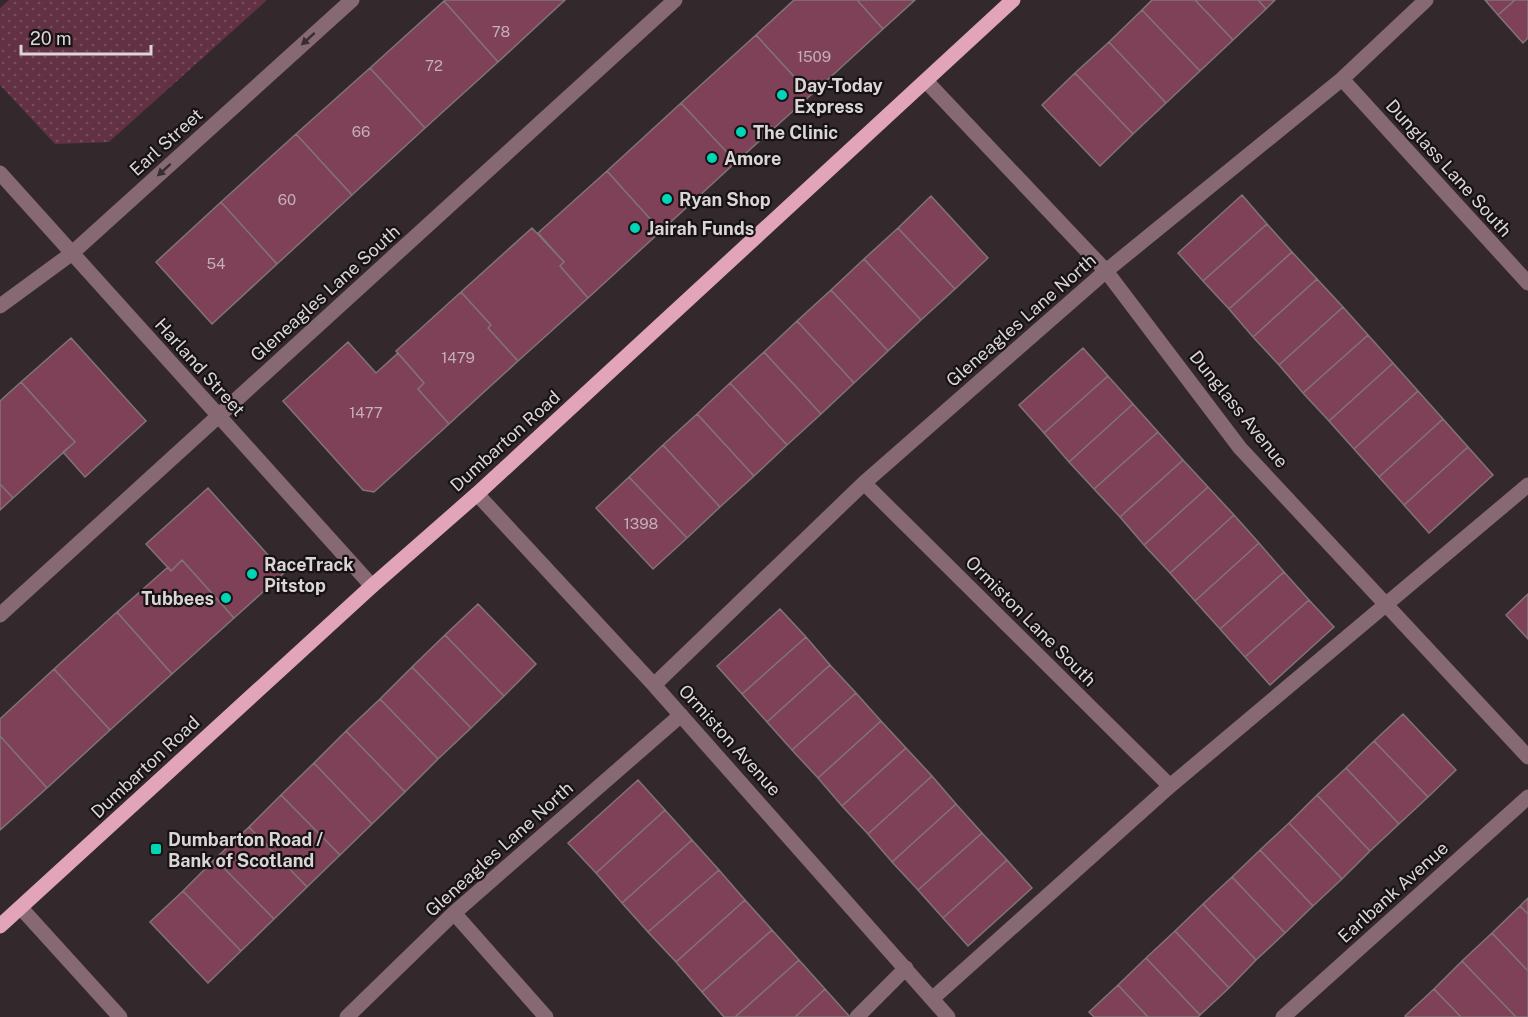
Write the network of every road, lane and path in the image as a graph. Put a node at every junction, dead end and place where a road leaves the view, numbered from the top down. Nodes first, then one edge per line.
1 (352, 0) edge
2 (675, 0) edge
3 (1013, 0) edge
4 (1426, 0) edge
5 (1342, 79) junction
6 (926, 81) junction
7 (0, 174) edge
8 (71, 254) junction
9 (1106, 271) junction
10 (1528, 284) edge
11 (0, 306) edge
12 (219, 416) junction
13 (864, 483) junction
14 (1528, 485) edge
15 (477, 494) junction
16 (372, 586) junction
17 (1385, 604) junction
18 (0, 615) edge
19 (654, 685) junction
20 (681, 715) junction
21 (1528, 757) edge
22 (1170, 786) junction
23 (1528, 797) edge
24 (21, 908) junction
25 (454, 913) junction
26 (0, 928) edge
27 (906, 968) junction
28 (932, 999) junction
29 (120, 1017) edge
30 (346, 1017) edge
31 (546, 1017) edge
32 (857, 1017) edge
33 (948, 1017) edge
34 (1283, 1017) edge

1 -> 8 street, Earl Street
2 - 12 street, Gleneagles Lane South
3 - 6 main road, Dumbarton Road
4 - 5 street, Gleneagles Lane North
5 - 9 street, Gleneagles Lane North
5 - 10 street, Dunglass Lane South
6 - 9 street, Dunglass Avenue
6 - 15 main road, Dumbarton Road
7 - 8 street, Harland Street
8 - 11 street, Earl Street
8 - 12 street, Harland Street
9 - 13 street, Gleneagles Lane North
9 - 17 street, Dunglass Avenue
12 - 16 street, Harland Street
12 - 18 street, Gleneagles Lane South
13 - 19 street, Gleneagles Lane North
13 - 22 street, Ormiston Lane South
14 - 17 street
15 - 16 main road, Dumbarton Road
15 - 19 street, Ormiston Avenue
16 - 24 main road, Dumbarton Road
17 - 21 street, Dunglass Avenue
17 - 22 street
19 - 20 street, Ormiston Avenue
20 - 25 street, Gleneagles Lane North
20 - 27 street, Ormiston Avenue
22 - 28 street
23 - 34 street, Earlbank Avenue
24 - 26 main road, Dumbarton Road
24 - 29 street
25 - 30 street, Gleneagles Lane North
25 - 31 street
27 - 28 street, Ormiston Avenue
27 - 32 street
28 - 33 street, Ormiston Avenue

